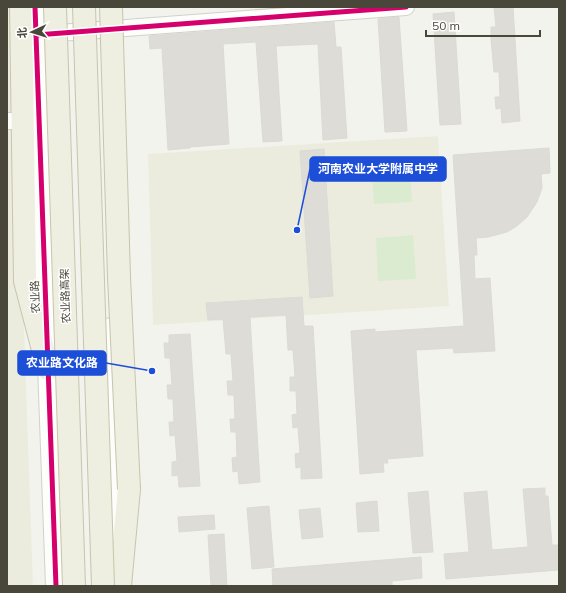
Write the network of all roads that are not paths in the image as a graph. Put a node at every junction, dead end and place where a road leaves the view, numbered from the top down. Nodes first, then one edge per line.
1 (21, 7) edge
2 (35, 7) edge
3 (55, 7) edge
4 (84, 7) edge
5 (102, 7) edge
6 (111, 7) edge
7 (406, 7) edge
8 (102, 30) junction
9 (36, 35) junction
10 (15, 121) edge
11 (48, 369) junction
12 (56, 586) edge
13 (74, 586) edge
14 (103, 586) edge
15 (119, 586) edge

1 - 10 highway
2 - 9 street, 农业路
3 - 13 highway, 农业路高架, bridge
4 - 14 highway, bridge
5 - 8 street
6 - 15 highway, bridge
7 - 8 street
8 - 9 street
8 - 15 street
9 - 11 street, 农业路
10 - 11 highway
11 - 12 street, 农业路

